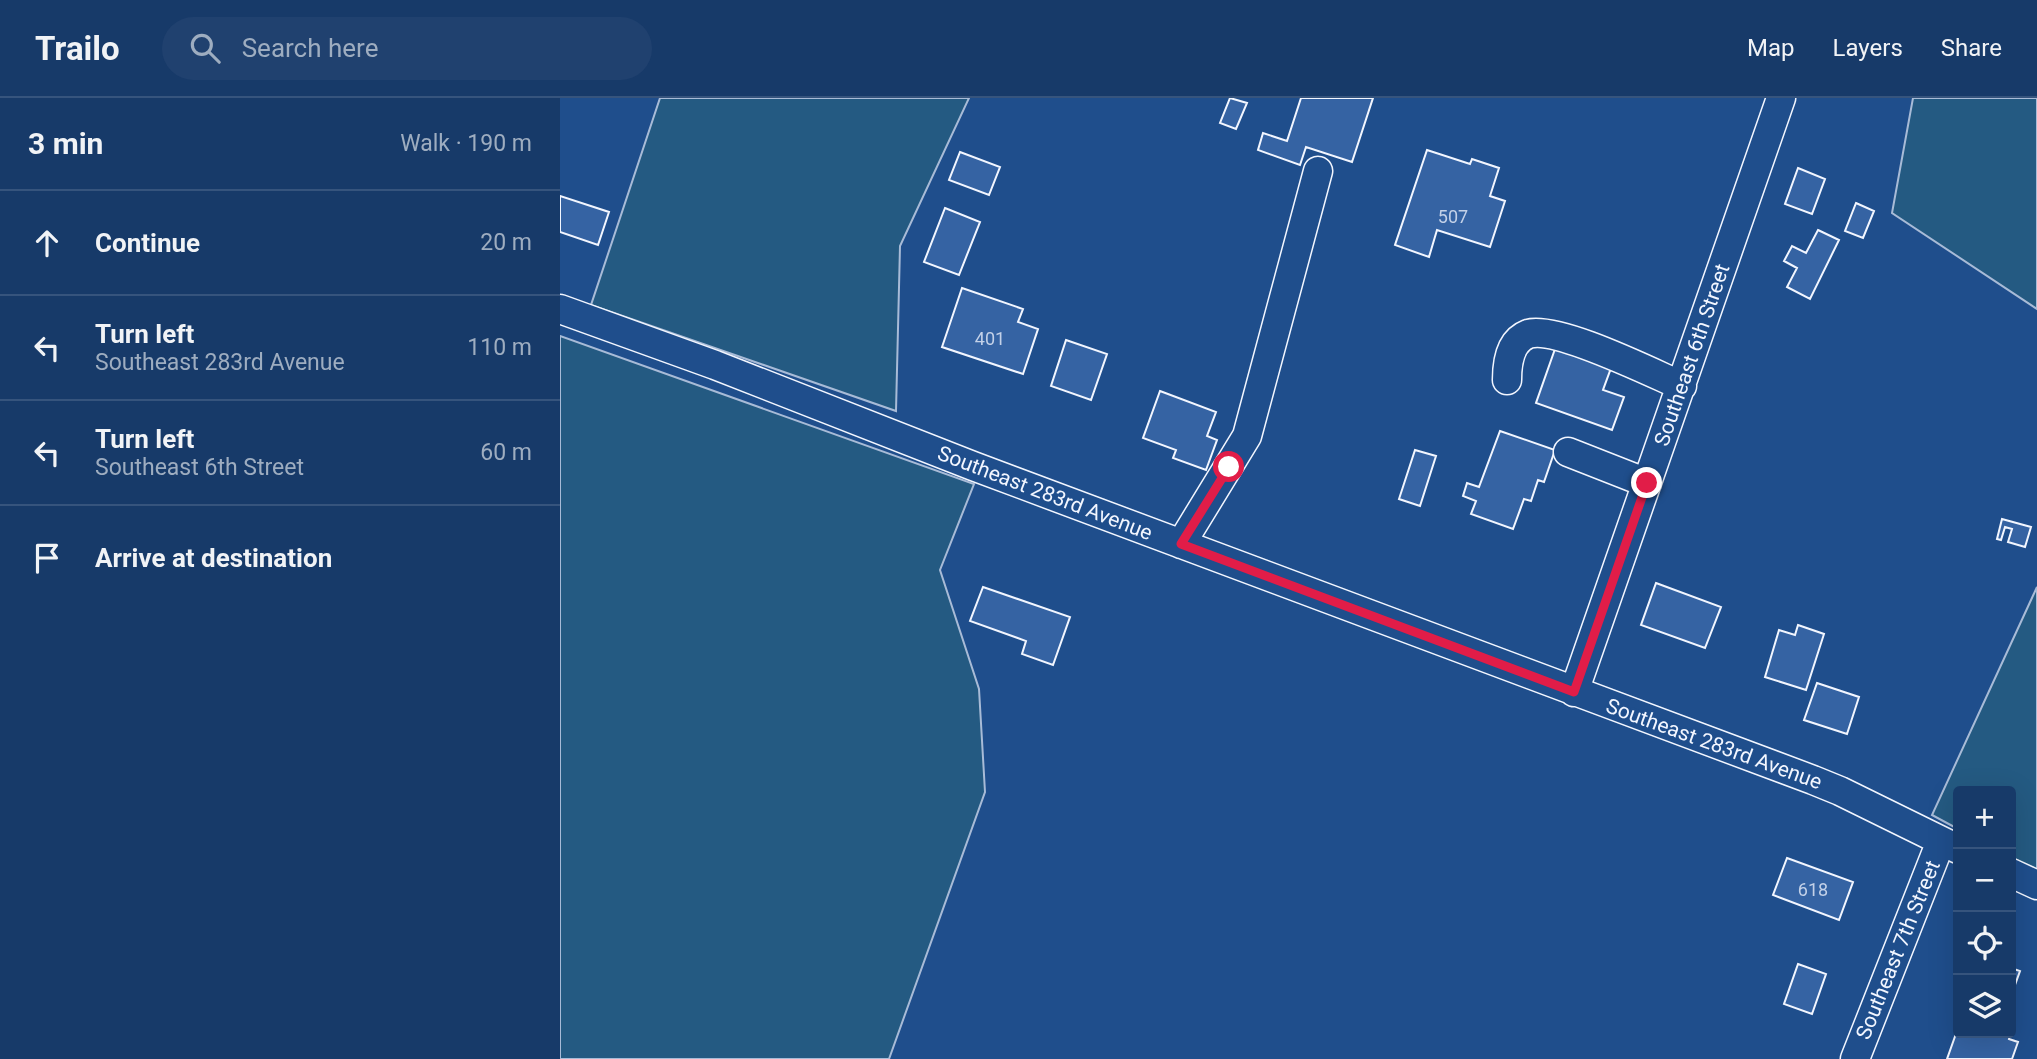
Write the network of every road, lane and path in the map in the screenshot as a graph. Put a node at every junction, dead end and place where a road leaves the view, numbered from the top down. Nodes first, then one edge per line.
1 (1780, 98) edge
2 (1318, 171) dead end
3 (560, 309) edge
4 (1507, 380) dead end
5 (1682, 386) junction
6 (1568, 452) dead end
7 (1647, 483) junction
8 (1181, 544) junction
9 (1574, 692) junction
10 (1949, 845) edge
11 (2016, 875) edge
12 (2037, 885) edge
13 (1855, 1059) edge

1 - 5 street, Southeast 6th Street
2 - 8 street
3 - 8 street, Southeast 283rd Avenue
4 - 5 street
5 - 7 street, Southeast 6th Street
6 - 7 street
7 - 9 street, Southeast 6th Street
8 - 9 street, Southeast 283rd Avenue
9 - 10 street, Southeast 283rd Avenue
10 - 13 street, Southeast 7th Street
11 - 12 street

